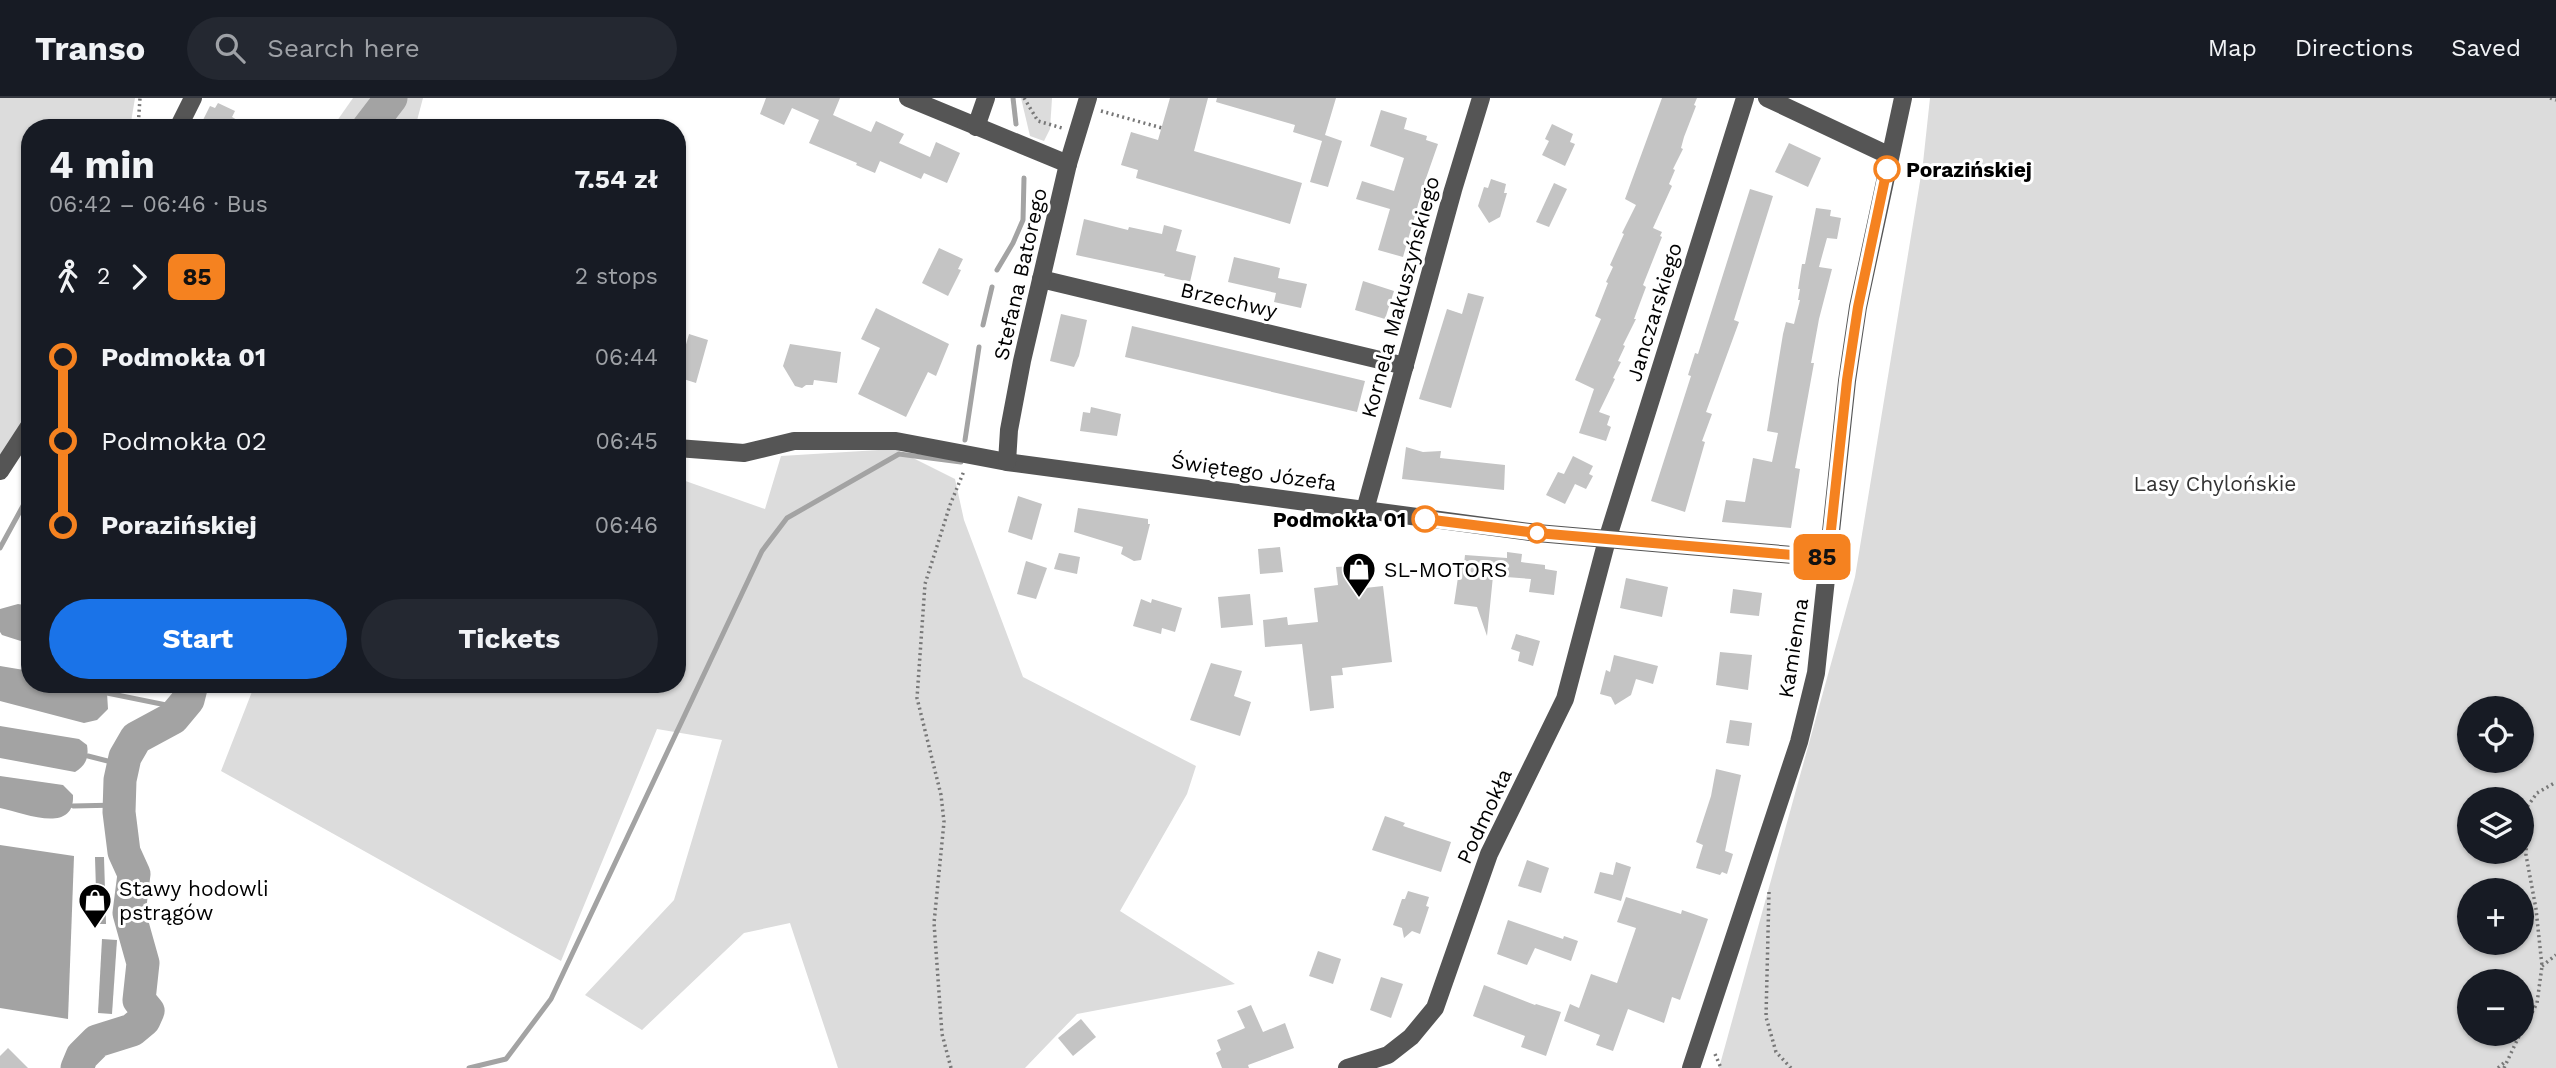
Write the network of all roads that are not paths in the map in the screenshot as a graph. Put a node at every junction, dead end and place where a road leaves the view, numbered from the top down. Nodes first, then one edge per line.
1 (193, 98) edge
2 (908, 98) edge
3 (986, 98) edge
4 (1481, 98) edge
5 (1745, 98) edge
6 (1767, 98) edge
7 (1903, 98) edge
8 (1086, 102) edge
9 (182, 119) edge
10 (976, 127) junction
11 (1890, 156) junction
12 (1069, 164) junction
13 (1041, 279) junction
14 (1405, 366) junction
15 (21, 439) edge
16 (686, 449) edge
17 (1007, 462) junction
18 (0, 471) edge
19 (1365, 510) junction
20 (1607, 540) junction
21 (1828, 558) junction
22 (1347, 1068) edge
23 (1690, 1068) edge

1 - 9 street
2 - 10 street
3 - 10 street
4 - 14 street, Kornela Makuszyńskiego
5 - 20 street, Janczarskiego
6 - 11 street
7 - 11 street, Kamienna
8 - 12 street, Stefana Batorego
10 - 12 street
11 - 21 street, Kamienna
12 - 13 street, Stefana Batorego
13 - 14 street, Brzechwy
13 - 17 street, Stefana Batorego
14 - 19 street, Kornela Makuszyńskiego
15 - 18 street
16 - 17 street, Świętego Józefa
17 - 19 street, Świętego Józefa
19 - 20 street, Świętego Józefa
20 - 21 street, Świętego Józefa
20 - 22 street, Podmokła
21 - 23 street, Kamienna

